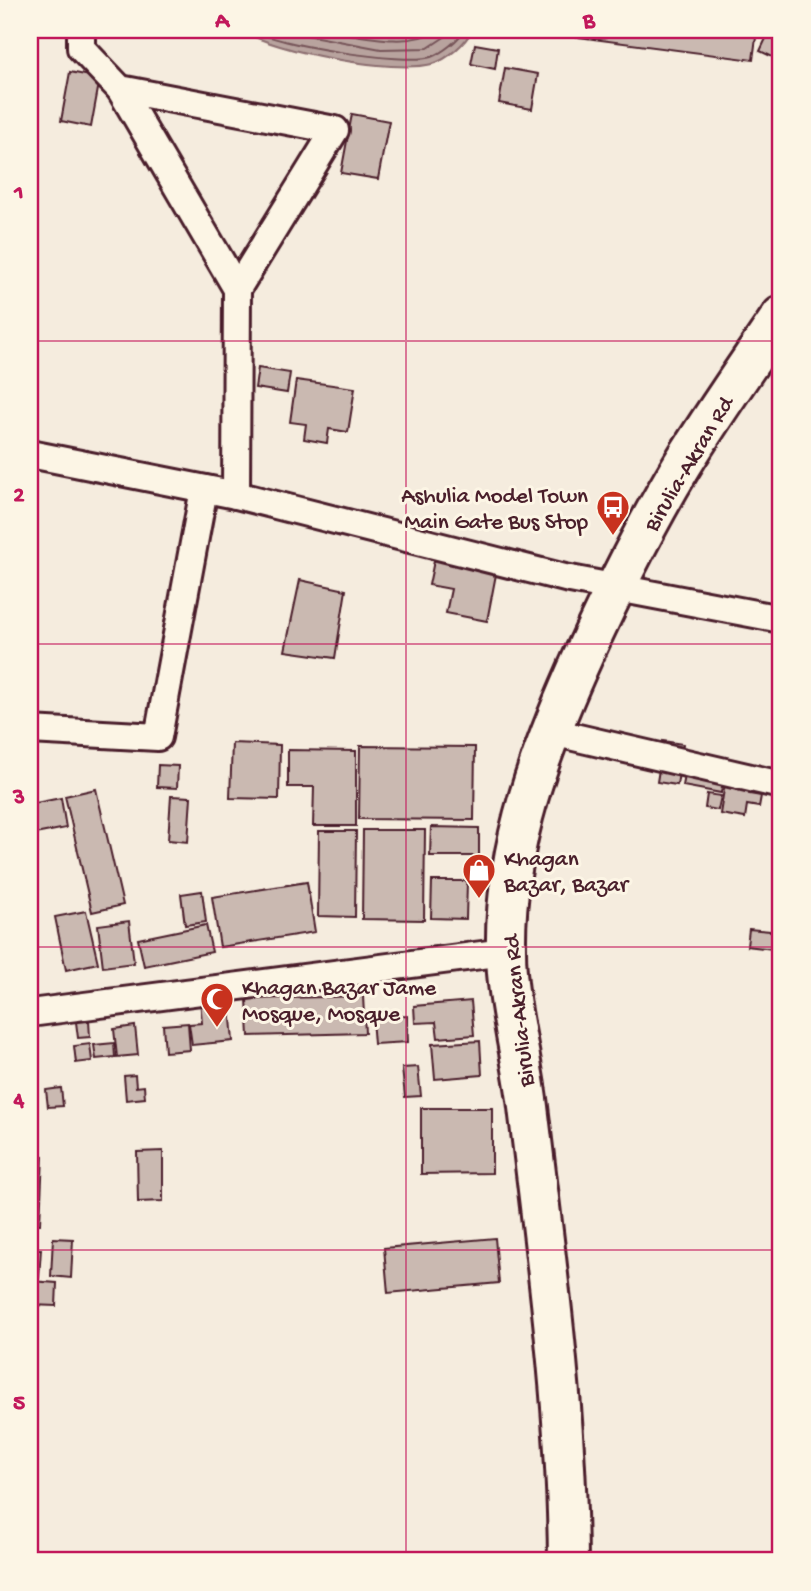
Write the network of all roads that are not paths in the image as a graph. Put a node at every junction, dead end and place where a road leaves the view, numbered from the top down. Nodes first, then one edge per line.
1 (81, 30) edge
2 (120, 89) junction
3 (237, 289) junction
4 (781, 316) edge
5 (30, 454) edge
6 (204, 489) junction
7 (236, 495) junction
8 (614, 588) junction
9 (781, 619) edge
10 (30, 730) edge
11 (548, 731) junction
12 (781, 785) edge
13 (505, 951) junction
14 (30, 1013) edge
15 (568, 1561) edge

1 - 2 street
2 - 3 street
2 - 3 street
3 - 7 street
4 - 8 highway, Birulia-Akran Rd
5 - 6 street
6 - 7 street
6 - 10 street
7 - 8 street
8 - 9 street
8 - 11 highway, Birulia-Akran Rd
11 - 12 street
11 - 13 highway, Birulia-Akran Rd
13 - 14 street
13 - 15 highway, Birulia-Akran Rd

